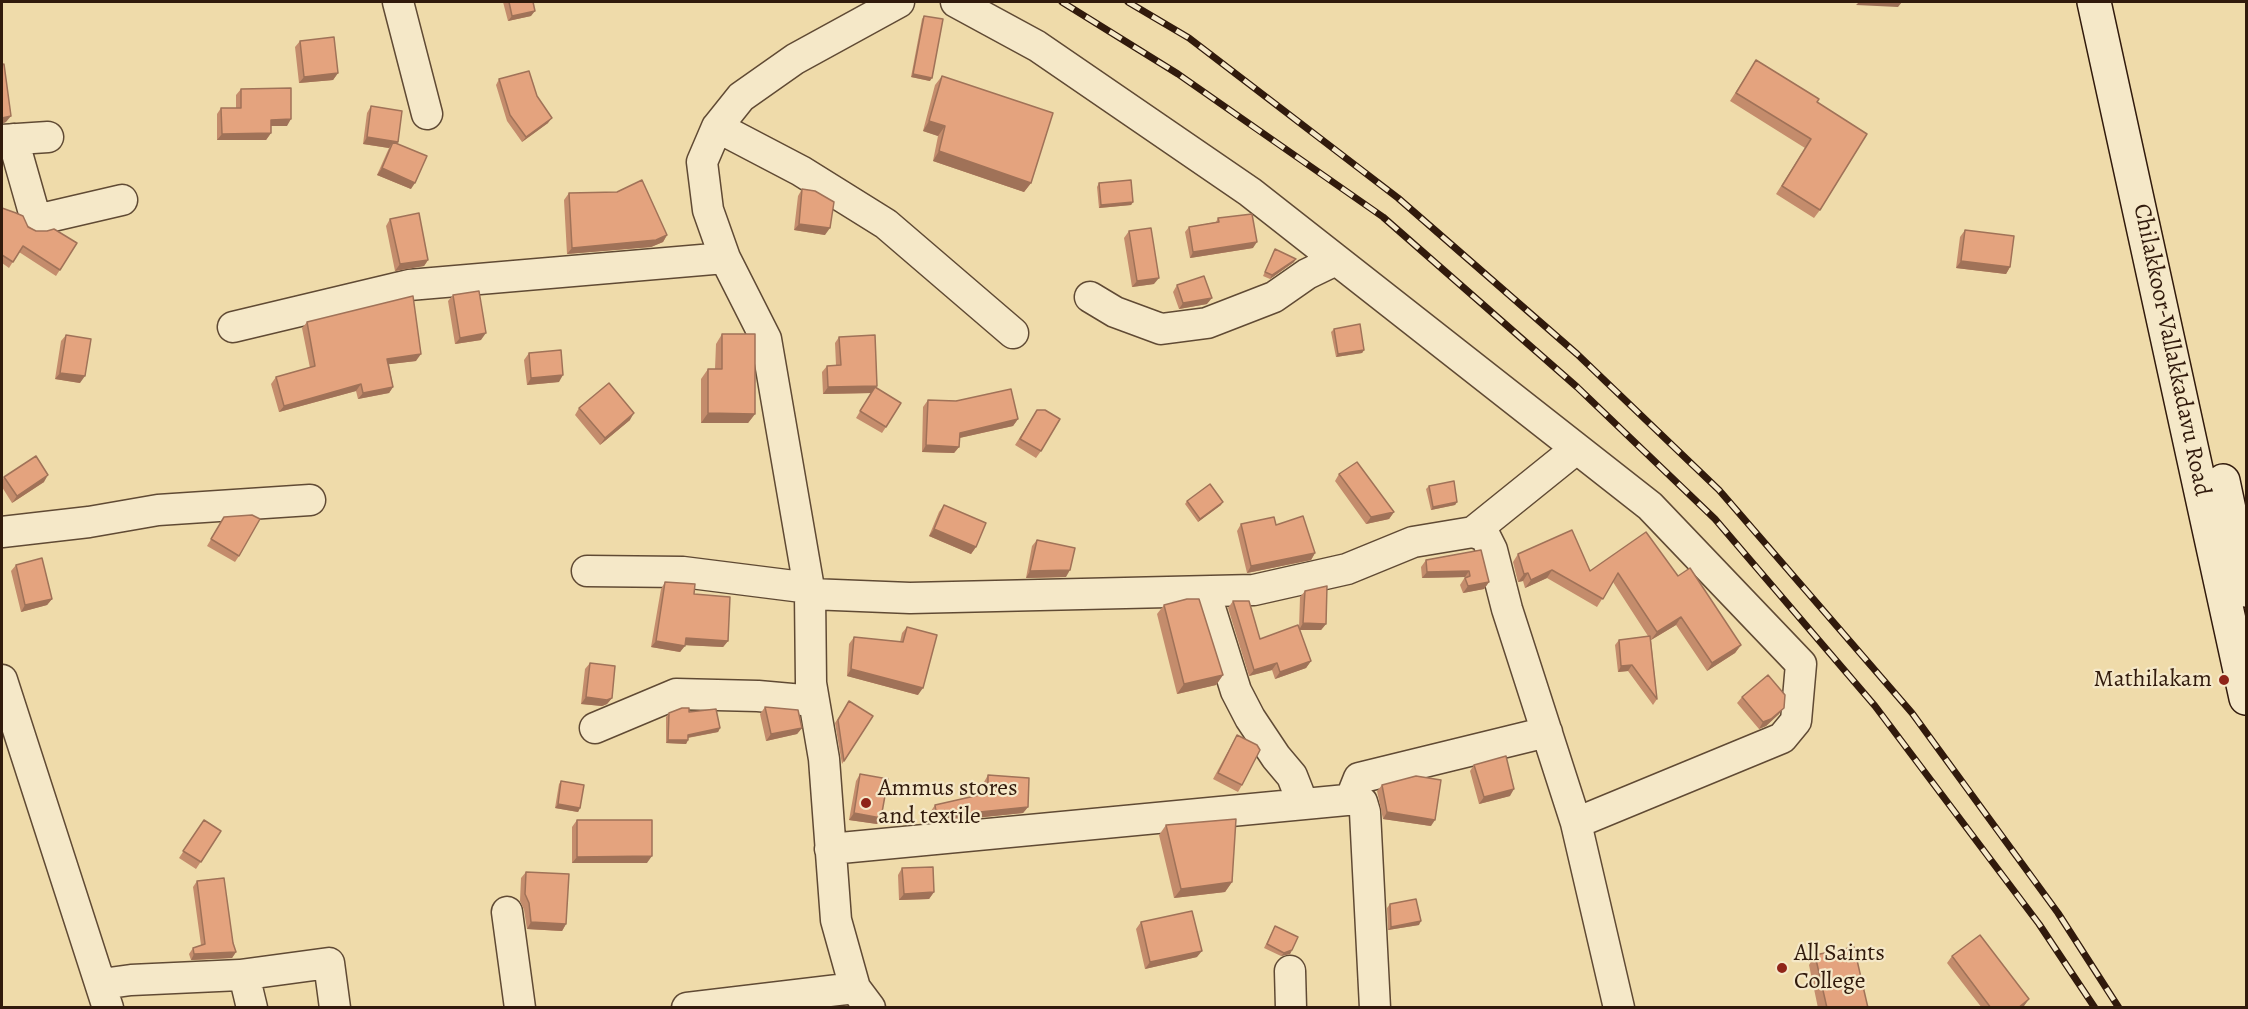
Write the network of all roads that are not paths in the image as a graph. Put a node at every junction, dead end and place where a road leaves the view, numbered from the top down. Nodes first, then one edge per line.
1 (398, 2) edge
2 (899, 2) edge
3 (956, 2) edge
4 (2094, 2) edge
5 (2118, 2) edge
6 (427, 114) dead end
7 (717, 127) junction
8 (48, 137) dead end
9 (7, 140) edge
10 (122, 200) dead end
11 (725, 258) junction
12 (1336, 260) junction
13 (1090, 297) dead end
14 (232, 327) dead end
15 (1013, 333) dead end
16 (1576, 449) junction
17 (310, 500) dead end
18 (2, 532) edge
19 (1473, 532) junction
20 (587, 572) dead end
21 (2247, 590) edge
22 (810, 591) junction
23 (1205, 592) junction
24 (2, 680) edge
25 (2247, 698) edge
26 (814, 702) junction
27 (595, 728) dead end
28 (1547, 732) junction
29 (1351, 798) junction
30 (1303, 804) junction
31 (1576, 823) junction
32 (830, 849) junction
33 (507, 912) dead end
34 (1290, 971) dead end
35 (240, 975) junction
36 (105, 996) edge
37 (862, 998) edge
38 (252, 1008) edge
39 (335, 1008) edge
40 (520, 1008) edge
41 (687, 1008) edge
42 (1291, 1008) edge
43 (1375, 1008) edge
44 (1618, 1008) edge

1 - 6 street
2 - 7 street
3 - 12 street
4 - 25 main road, Chilakkoor-Vallakkadavu Road
5 - 21 main road
7 - 11 street
7 - 15 street
8 - 9 street
9 - 10 street
11 - 14 street
11 - 22 street
12 - 13 street
12 - 16 street
16 - 19 street
16 - 31 street
17 - 18 street
19 - 23 street
19 - 28 street
20 - 22 street
22 - 23 street
22 - 26 street
23 - 30 street
24 - 36 street
26 - 27 street
26 - 32 street
28 - 29 street
28 - 31 street
29 - 30 street
29 - 43 street
30 - 32 street
31 - 44 street
32 - 37 street
33 - 40 street
34 - 42 street
35 - 36 street
35 - 38 street
35 - 39 street
37 - 41 street

